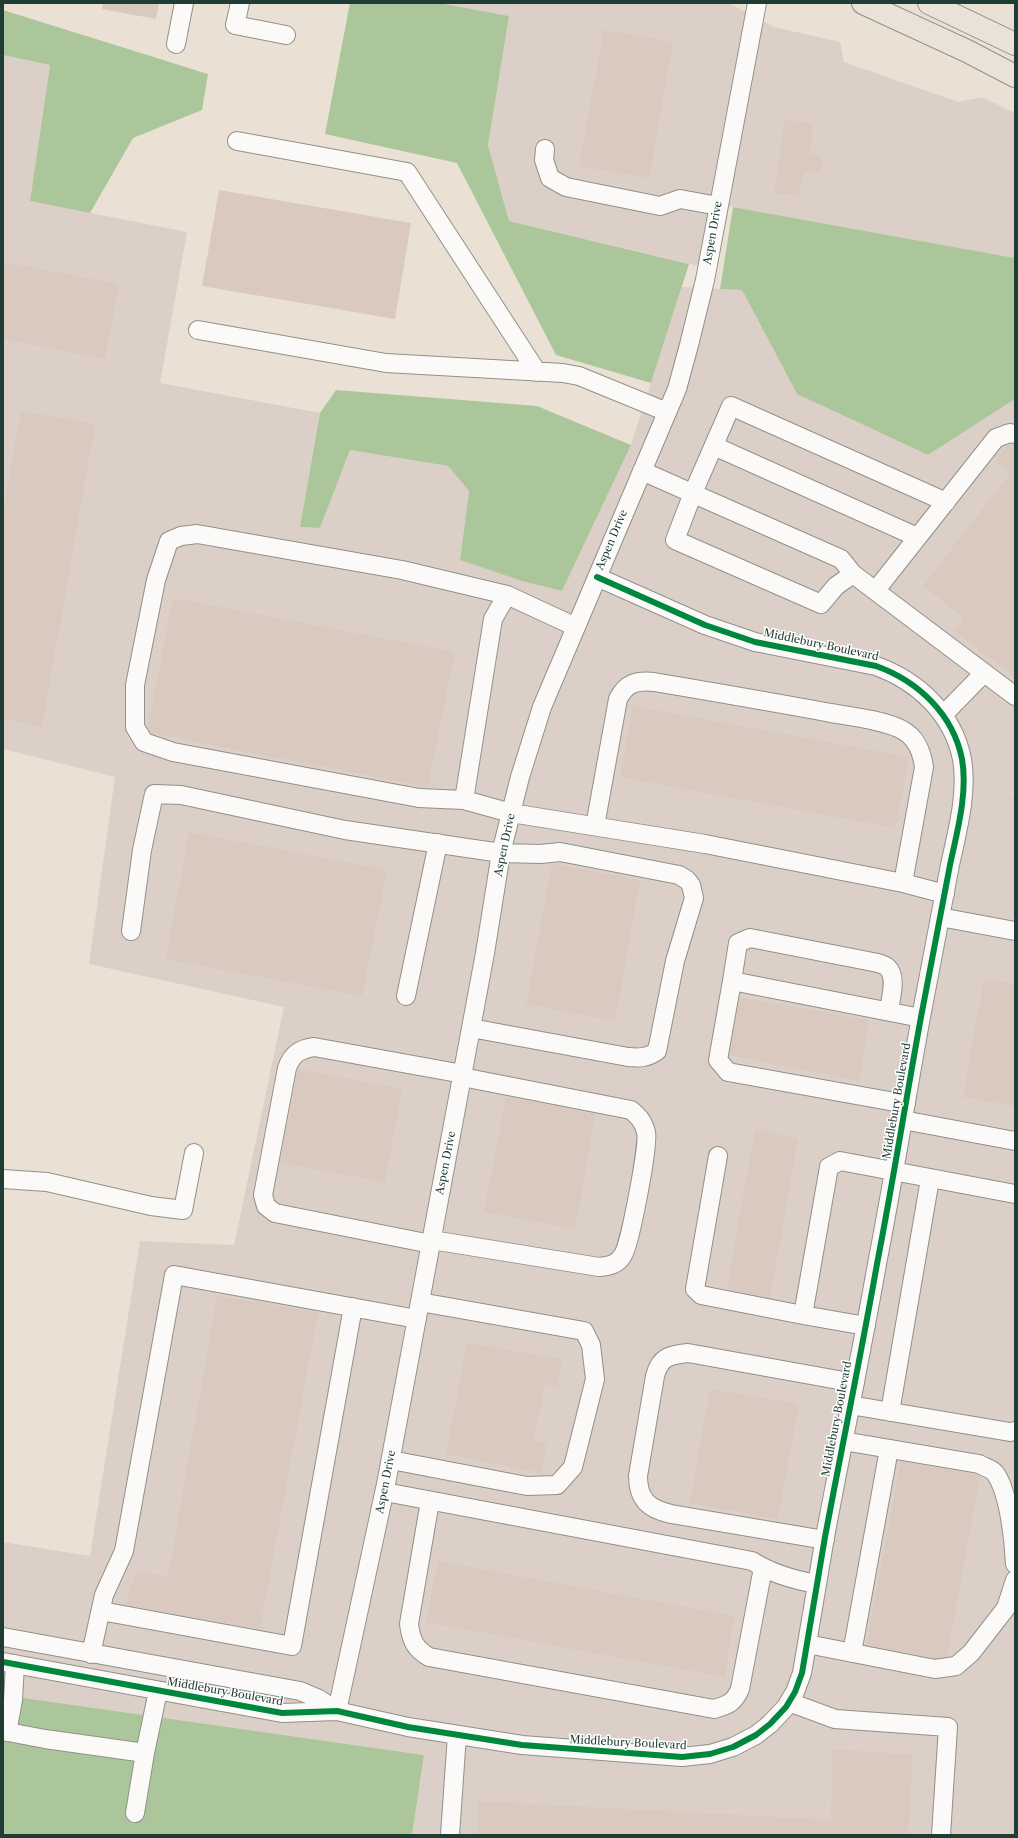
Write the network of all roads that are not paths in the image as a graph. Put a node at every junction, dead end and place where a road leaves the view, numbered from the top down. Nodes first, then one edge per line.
1 (184, 3) edge
2 (240, 3) edge
3 (757, 3) edge
4 (863, 3) edge
5 (929, 3) edge
6 (286, 35) dead end
7 (176, 44) dead end
8 (1015, 44) edge
9 (1015, 76) edge
10 (238, 141) dead end
11 (545, 149) dead end
12 (718, 206) junction
13 (198, 330) dead end
14 (537, 372) junction
15 (667, 412) junction
16 (1015, 434) edge
17 (714, 446) junction
18 (642, 471) junction
19 (693, 493) junction
20 (946, 502) junction
21 (917, 537) junction
22 (853, 574) junction
23 (596, 577) junction
24 (876, 590) junction
25 (507, 595) junction
26 (576, 627) junction
27 (984, 673) junction
28 (1015, 696) edge
29 (943, 715) junction
30 (464, 800) junction
31 (511, 813) junction
32 (595, 826) junction
33 (438, 843) junction
34 (501, 852) junction
35 (903, 883) junction
36 (945, 894) junction
37 (940, 917) junction
38 (131, 931) dead end
39 (1015, 931) edge
40 (732, 982) junction
41 (406, 996) dead end
42 (888, 1011) junction
43 (921, 1018) junction
44 (471, 1028) junction
45 (462, 1075) junction
46 (905, 1112) junction
47 (1015, 1141) edge
48 (194, 1153) dead end
49 (718, 1156) dead end
50 (894, 1172) junction
51 (3, 1179) edge
52 (930, 1179) junction
53 (1015, 1194) edge
54 (431, 1242) junction
55 (353, 1307) junction
56 (419, 1310) junction
57 (803, 1315) junction
58 (866, 1326) junction
59 (854, 1383) junction
60 (850, 1405) junction
61 (890, 1412) junction
62 (1015, 1431) edge
63 (843, 1441) junction
64 (889, 1449) junction
65 (391, 1460) junction
66 (385, 1492) junction
67 (430, 1501) junction
68 (824, 1540) junction
69 (1015, 1564) edge
70 (763, 1568) junction
71 (1015, 1580) edge
72 (817, 1584) junction
73 (101, 1611) junction
74 (3, 1637) edge
75 (807, 1644) junction
76 (852, 1653) junction
77 (91, 1654) junction
78 (9, 1663) edge
79 (158, 1691) junction
80 (789, 1702) junction
81 (337, 1711) junction
82 (5, 1731) edge
83 (457, 1736) junction
84 (145, 1752) junction
85 (135, 1813) dead end
86 (450, 1835) edge
87 (941, 1835) edge

1 - 7 street
2 - 6 street
3 - 12 street, Aspen Drive
4 - 9 highway
5 - 8 highway
10 - 14 street
11 - 12 street
12 - 15 street, Aspen Drive
13 - 14 street
14 - 15 street
15 - 18 street, Aspen Drive
16 - 20 street
17 - 19 street
17 - 20 street
17 - 21 street
18 - 19 street
18 - 23 street, Aspen Drive
19 - 22 street
19 - 22 street
20 - 21 street
21 - 24 street
22 - 24 street
23 - 26 street, Aspen Drive
23 - 29 street, Middlebury Boulevard
24 - 27 street
25 - 26 street
25 - 30 street
25 - 30 street
26 - 31 street, Aspen Drive
27 - 28 street
27 - 29 street
29 - 36 street, Middlebury Boulevard
30 - 31 street
31 - 32 street
31 - 34 street, Aspen Drive
32 - 35 street
32 - 35 street
33 - 34 street
33 - 38 street
33 - 41 street
34 - 44 street, Aspen Drive
34 - 44 street
35 - 36 street
36 - 37 street, Middlebury Boulevard
37 - 39 street
37 - 43 street, Middlebury Boulevard
40 - 42 street
40 - 42 street
40 - 46 street
42 - 43 street
43 - 46 street, Middlebury Boulevard
44 - 45 street, Aspen Drive
45 - 54 street, Aspen Drive
45 - 54 street
45 - 54 street
46 - 47 street
46 - 50 street, Middlebury Boulevard
48 - 51 street
49 - 57 street
50 - 52 street
50 - 57 street
50 - 58 street, Middlebury Boulevard
52 - 53 street
52 - 61 street
54 - 56 street, Aspen Drive
55 - 56 street
55 - 73 street
55 - 73 street
56 - 65 street, Aspen Drive
56 - 65 street
57 - 58 street
58 - 59 street, Middlebury Boulevard
59 - 60 street, Middlebury Boulevard
59 - 68 street
60 - 61 street
60 - 63 street, Middlebury Boulevard
61 - 62 street
63 - 64 street
63 - 68 street, Middlebury Boulevard
64 - 69 street
64 - 76 street
65 - 66 street, Aspen Drive
66 - 67 street
66 - 81 street, Aspen Drive
67 - 70 street
67 - 70 street
68 - 72 street, Middlebury Boulevard
70 - 72 street
71 - 76 street
72 - 75 street, Middlebury Boulevard
73 - 77 street
74 - 77 street, Middlebury Boulevard
75 - 76 street
75 - 80 street, Middlebury Boulevard
77 - 81 street, Middlebury Boulevard
78 - 79 street, Middlebury Boulevard
78 - 82 street
79 - 81 street, Middlebury Boulevard
79 - 84 street
80 - 83 street, Middlebury Boulevard
80 - 87 street
81 - 83 street, Middlebury Boulevard
82 - 84 street
83 - 86 street
84 - 85 street

